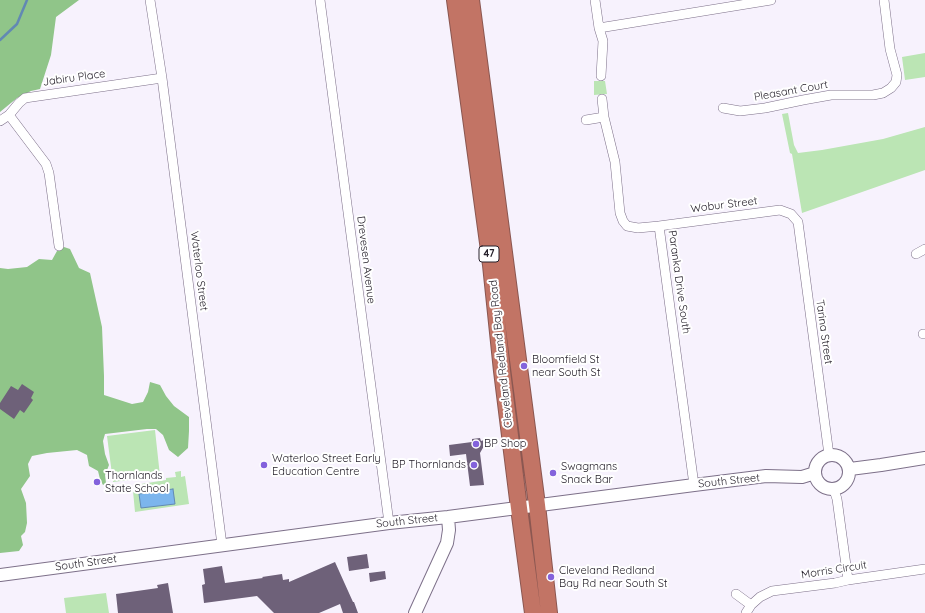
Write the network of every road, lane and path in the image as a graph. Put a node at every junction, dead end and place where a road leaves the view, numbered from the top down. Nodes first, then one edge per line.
1 (150, 0) edge
2 (320, 0) edge
3 (455, 0) edge
4 (471, 0) edge
5 (595, 0) edge
6 (771, 0) edge
7 (884, 0) edge
8 (599, 28) junction
9 (601, 76) dead end
10 (162, 78) junction
11 (602, 98) dead end
12 (723, 108) dead end
13 (9, 115) junction
14 (604, 117) junction
15 (586, 120) dead end
16 (0, 121) edge
17 (791, 214) joint
18 (659, 226) junction
19 (59, 246) dead end
20 (925, 249) edge
21 (916, 254) dead end
22 (829, 455) junction
23 (925, 458) edge
24 (850, 469) junction
25 (815, 473) junction
26 (694, 485) junction
27 (834, 490) junction
28 (538, 505) junction
29 (519, 508) junction
30 (448, 517) junction
31 (388, 523) junction
32 (222, 545) junction
33 (925, 569) edge
34 (0, 575) edge
35 (848, 580) junction
36 (736, 594) dead end
37 (749, 609) edge
38 (415, 613) edge
39 (533, 613) edge
40 (549, 613) edge

1 - 10 street, Waterloo Street
2 - 31 street, Drevesen Avenue
3 - 29 highway, Cleveland Redland Bay Road / 47
4 - 28 highway, Cleveland Redland Bay Road / 47
5 - 8 street
6 - 8 street
7 - 12 street, Pleasant Court
8 - 9 street
10 - 13 street, Jabiru Place
10 - 32 street, Waterloo Street
11 - 14 street, Paranka Drive South
13 - 16 street, Jabiru Place
13 - 19 street
14 - 15 street
14 - 18 street, Paranka Drive South
17 - 18 street, Wobur Street
17 - 22 street, Tarina Street
18 - 26 street, Paranka Drive South
20 - 21 street
22 - 24 street
22 - 25 street
23 - 24 street
24 - 27 street
25 - 26 street, South Street
25 - 27 street
26 - 28 street, South Street
27 - 35 street
28 - 29 street, South Street
28 - 40 highway, Cleveland Redland Bay Road / 47
29 - 30 street, South Street
29 - 39 highway, Cleveland Redland Bay Road / 47
30 - 31 street, South Street
30 - 38 street
31 - 32 street, South Street
32 - 34 street, South Street
33 - 35 street, Morris Circuit
35 - 37 street, Morris Circuit
36 - 37 street, Morris Circuit

